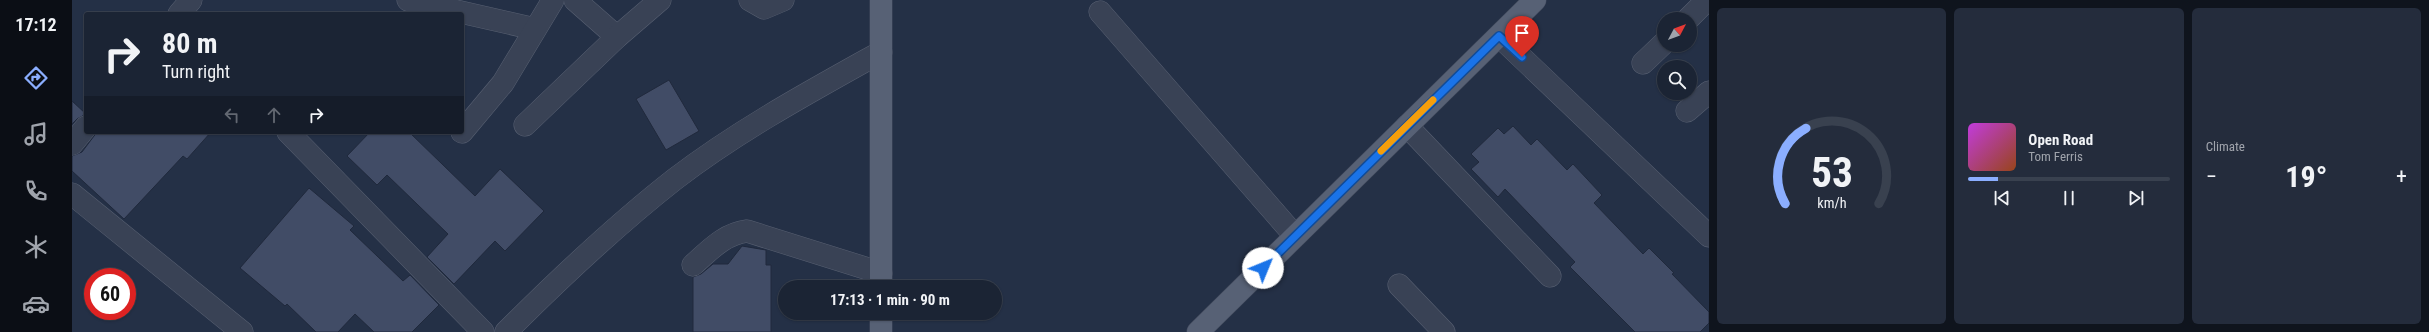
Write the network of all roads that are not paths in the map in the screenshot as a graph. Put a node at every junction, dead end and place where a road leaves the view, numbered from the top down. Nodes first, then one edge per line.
1 (191, 0) edge
2 (408, 0) edge
3 (553, 0) edge
4 (575, 0) edge
5 (660, 0) edge
6 (750, 0) edge
7 (783, 0) edge
8 (881, 0) edge
9 (1535, 0) edge
10 (1707, 0) edge
11 (181, 12) edge
12 (461, 12) edge
13 (1100, 12) dead end
14 (1695, 12) edge
15 (464, 13) edge
16 (535, 29) junction
17 (1499, 36) junction
18 (617, 37) junction
19 (1657, 50) edge
20 (881, 52) junction
21 (1643, 64) dead end
22 (1709, 92) edge
23 (1687, 111) dead end
24 (525, 125) dead end
25 (1407, 126) junction
26 (84, 129) edge
27 (464, 130) edge
28 (290, 134) edge
29 (72, 144) edge
30 (72, 194) edge
31 (1295, 236) junction
32 (1709, 236) edge
33 (693, 265) dead end
34 (1550, 276) dead end
35 (881, 280) edge
36 (1399, 285) dead end
37 (881, 320) edge
38 (242, 332) edge
39 (483, 332) edge
40 (506, 332) edge
41 (881, 332) edge
42 (1198, 332) edge
43 (1444, 332) edge

1 - 11 street
2 - 12 street
3 - 16 street
4 - 18 street
5 - 18 street
6 - 7 street
8 - 20 main road
9 - 17 main road
10 - 14 street
13 - 31 street
15 - 16 street
16 - 27 street
17 - 25 main road
17 - 32 street
18 - 24 street
19 - 21 street
20 - 35 main road
20 - 40 street
22 - 23 street
25 - 31 main road
25 - 34 street
26 - 29 street
28 - 39 street
30 - 38 street
31 - 42 main road
33 - 35 street
36 - 43 street
37 - 41 main road

